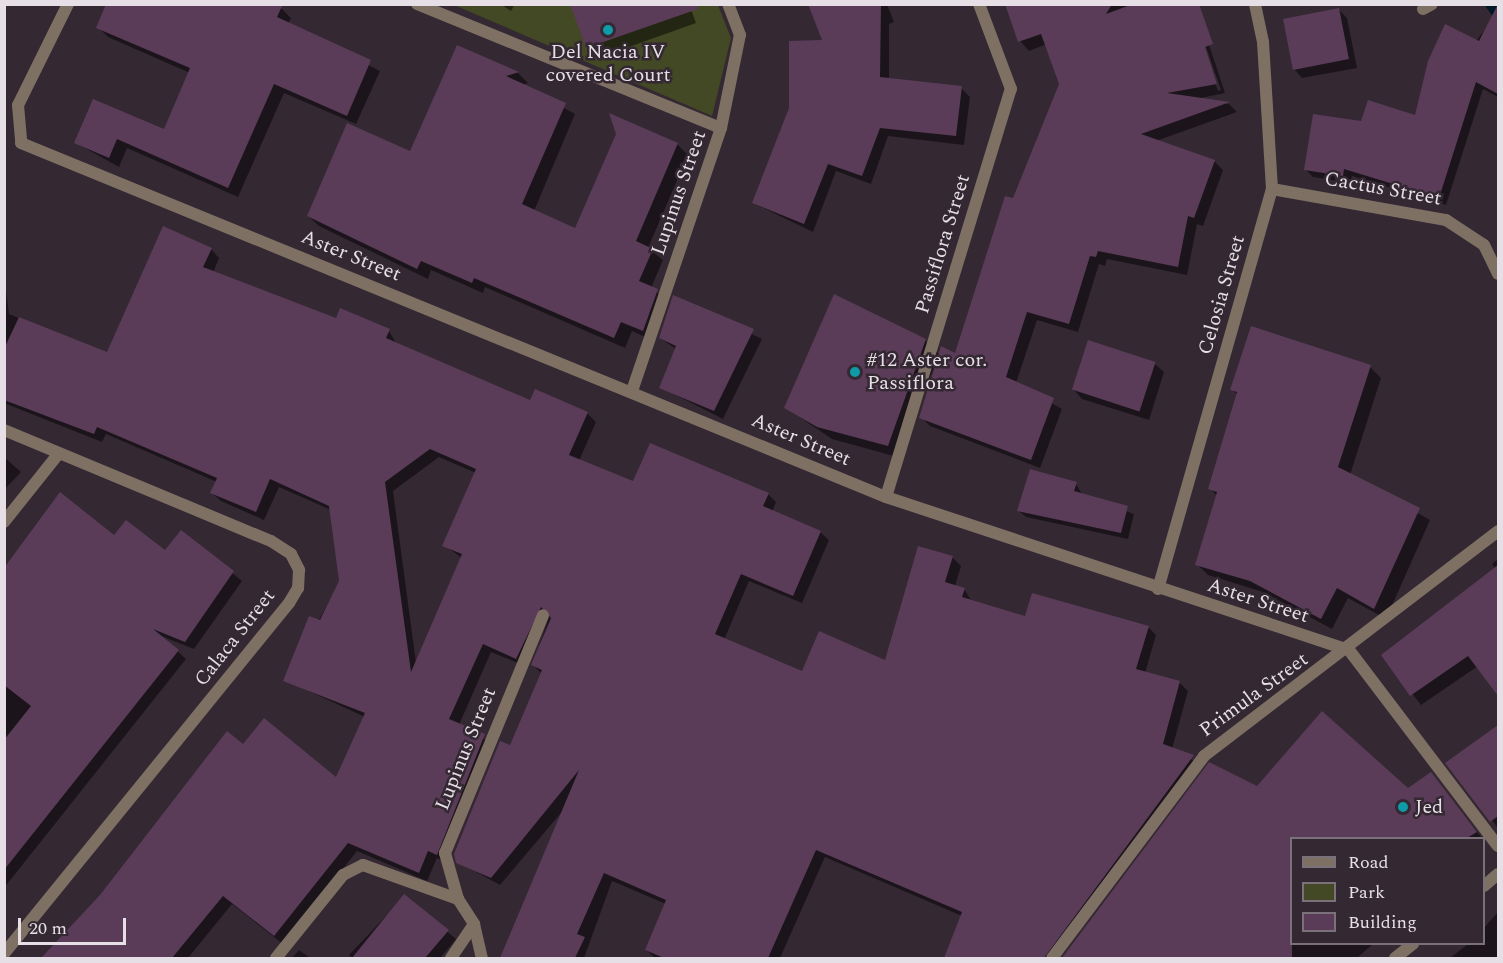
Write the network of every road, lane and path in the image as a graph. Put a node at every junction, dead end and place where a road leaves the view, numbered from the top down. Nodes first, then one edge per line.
1 (68, 4) edge
2 (417, 4) edge
3 (728, 4) edge
4 (979, 4) edge
5 (1255, 4) edge
6 (721, 128) junction
7 (1272, 189) junction
8 (1498, 274) edge
9 (632, 391) junction
10 (4, 430) edge
11 (59, 453) junction
12 (886, 497) junction
13 (4, 522) edge
14 (1498, 531) edge
15 (1158, 589) junction
16 (543, 615) dead end
17 (1348, 650) junction
18 (1498, 846) edge
19 (1498, 874) edge
20 (1485, 885) edge
21 (458, 899) junction
22 (474, 924) junction
23 (1412, 945) edge
24 (4, 954) edge
25 (276, 958) edge
26 (451, 958) edge
27 (482, 958) edge
28 (1052, 958) edge
29 (1395, 958) edge

1 - 9 street, Aster Street
2 - 6 street
3 - 6 street, Lupinus Street
4 - 12 street, Passiflora Street
5 - 7 street, Celosia Street
6 - 9 street, Lupinus Street
7 - 8 street, Cactus Street
7 - 15 street, Celosia Street
9 - 12 street, Aster Street
10 - 11 street, Calaca Street
11 - 13 street
11 - 24 street, Calaca Street
12 - 15 street, Aster Street
14 - 17 street, Primula Street
15 - 17 street, Aster Street
16 - 21 street, Lupinus Street
17 - 18 street
17 - 28 street, Primula Street
19 - 20 street
21 - 22 street, Lupinus Street
21 - 25 street
22 - 26 street
22 - 27 street, Lupinus Street
23 - 29 street

